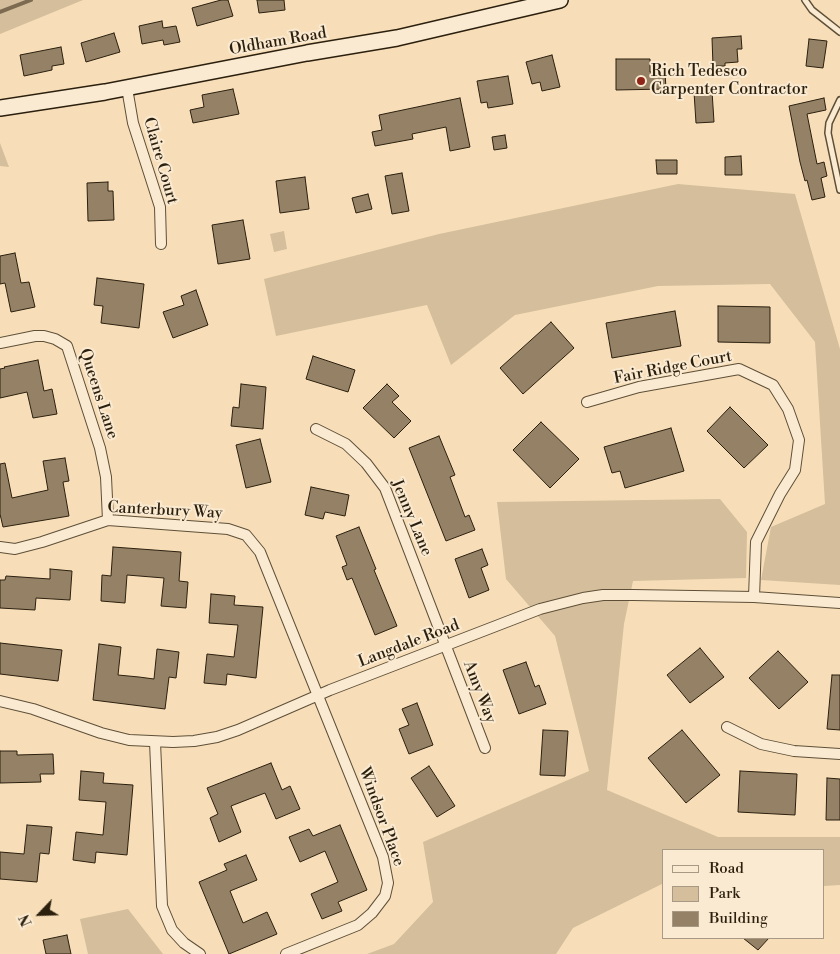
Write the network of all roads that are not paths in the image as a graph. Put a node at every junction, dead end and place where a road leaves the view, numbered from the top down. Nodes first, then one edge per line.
1 (560, 0) edge
2 (805, 0) edge
3 (840, 32) edge
4 (127, 88) junction
5 (840, 100) edge
6 (0, 108) edge
7 (840, 190) edge
8 (162, 244) dead end
9 (0, 343) edge
10 (587, 402) dead end
11 (316, 429) dead end
12 (108, 520) junction
13 (0, 547) edge
14 (754, 597) junction
15 (840, 603) edge
16 (446, 646) junction
17 (318, 695) junction
18 (0, 701) edge
19 (727, 727) dead end
20 (155, 742) junction
21 (485, 748) dead end
22 (840, 754) edge
23 (200, 954) edge
24 (286, 954) edge

1 - 4 street, Oldham Road
2 - 3 lane
4 - 6 street, Oldham Road
4 - 8 street, Claire Court
5 - 7 lane
9 - 12 street, Queens Lane
10 - 14 street, Fair Ridge Court
11 - 16 street, Jenny Lane
12 - 13 street, Canterbury Way
12 - 17 street, Canterbury Way
14 - 15 street, Langdale Road
14 - 16 street, Langdale Road
16 - 17 street, Langdale Road
16 - 21 street, Amy Way
17 - 20 street, Langdale Road
17 - 24 street, Windsor Place
18 - 20 street, Langdale Road
19 - 22 street
20 - 23 street

